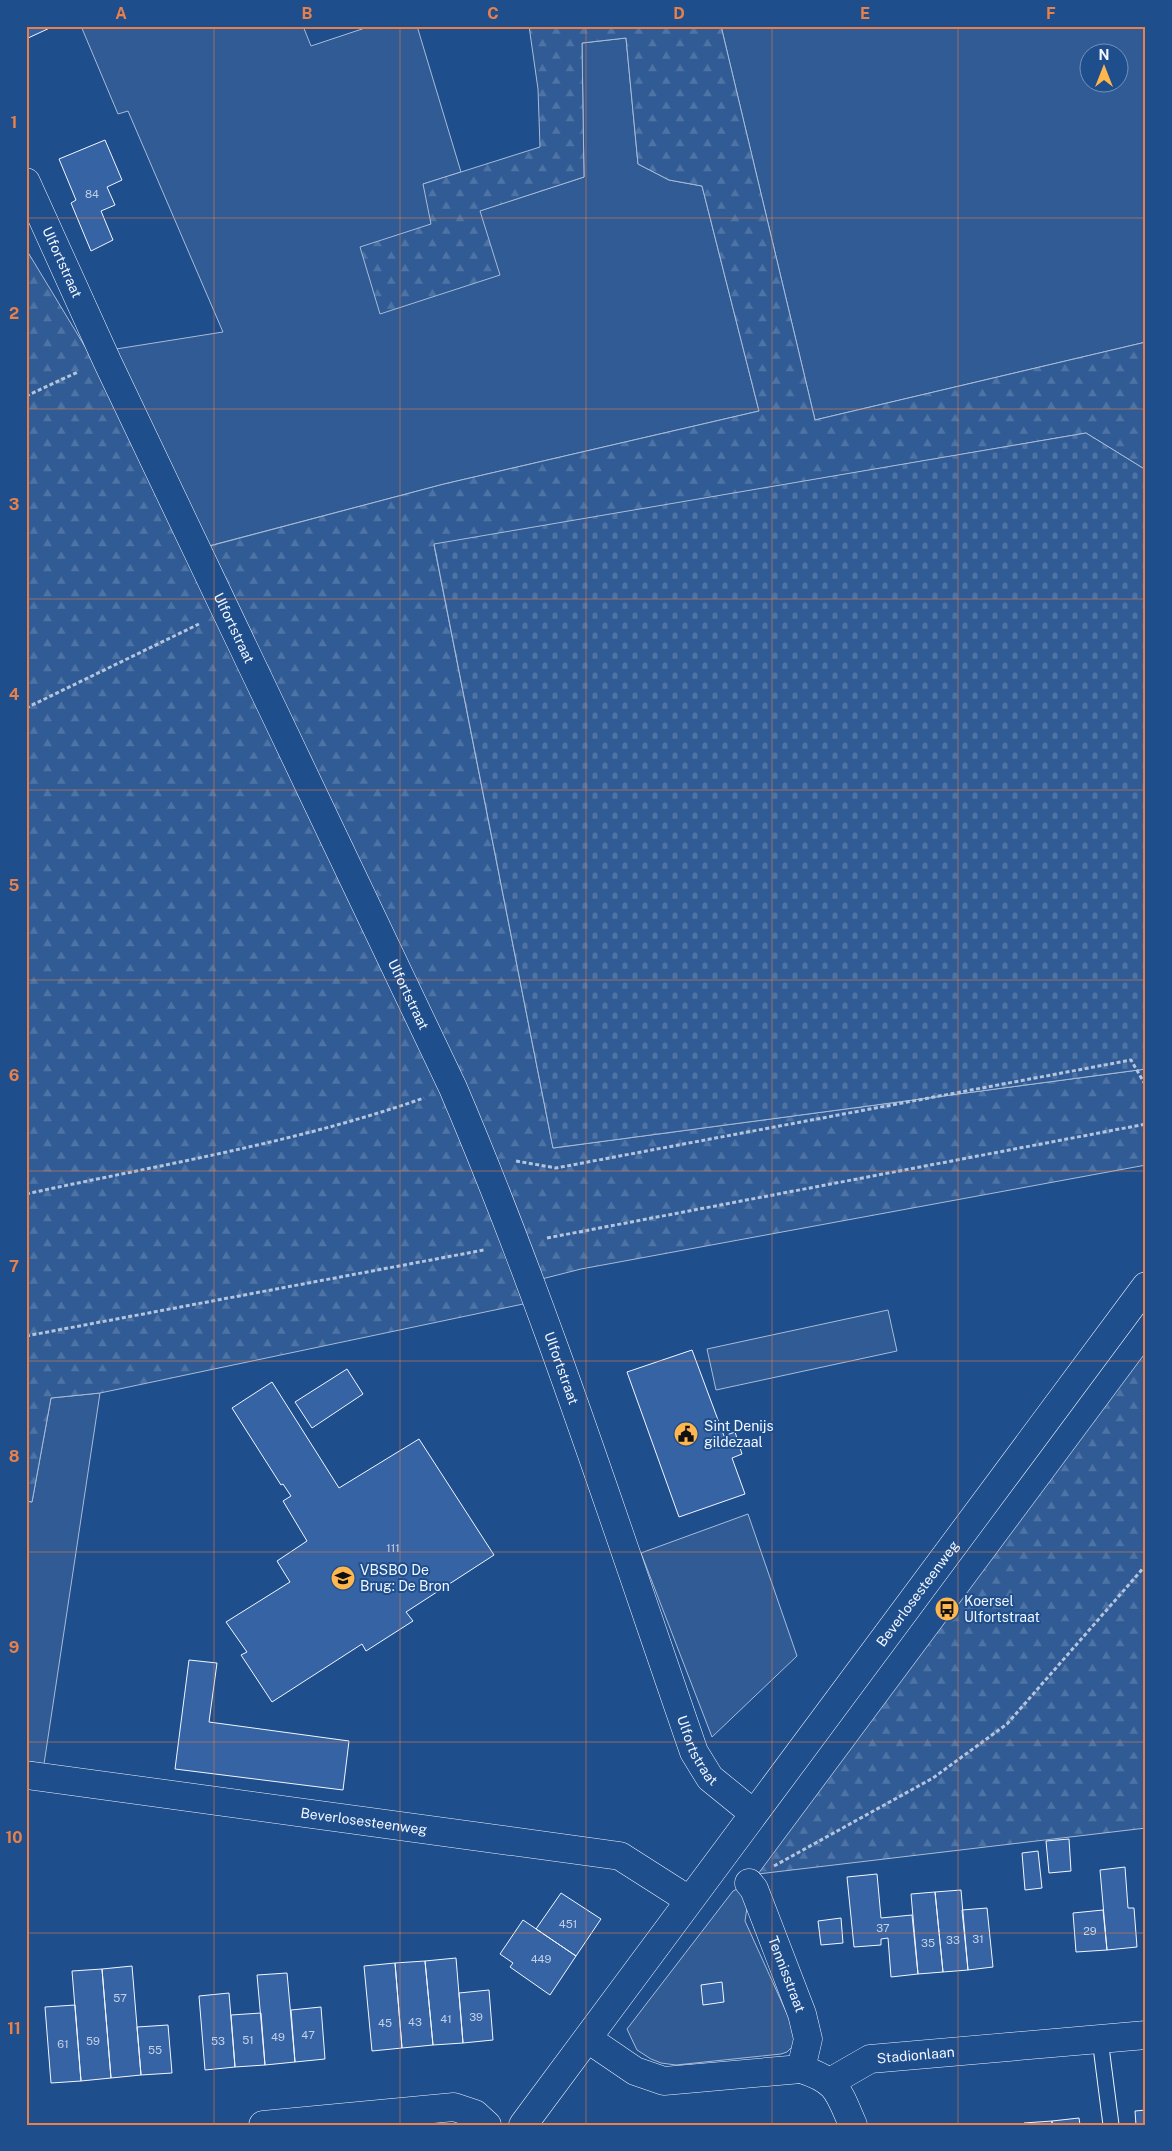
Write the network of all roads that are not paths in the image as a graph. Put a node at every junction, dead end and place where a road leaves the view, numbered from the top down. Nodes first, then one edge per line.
1 (26, 182) edge
2 (1146, 1286) edge
3 (26, 1775) edge
4 (753, 1813) junction
5 (749, 1883) road end
6 (689, 1900) junction
7 (1146, 2035) edge
8 (1100, 2039) junction
9 (588, 2040) junction
10 (801, 2069) junction
11 (830, 2082) junction
12 (263, 2125) edge
13 (487, 2125) edge
14 (523, 2125) edge
15 (853, 2125) edge
16 (1111, 2125) edge

1 - 4 street, Ulfortstraat
2 - 4 street, Beverlosesteenweg
3 - 6 street, Beverlosesteenweg
4 - 6 street, Beverlosesteenweg
5 - 10 street, Tennisstraat
6 - 9 street, Beverlosesteenweg
7 - 8 street, Stadionlaan
8 - 11 street, Stadionlaan
8 - 16 lane
9 - 10 street
9 - 14 street, Beverlosesteenweg
10 - 11 street
11 - 15 street
12 - 13 street

